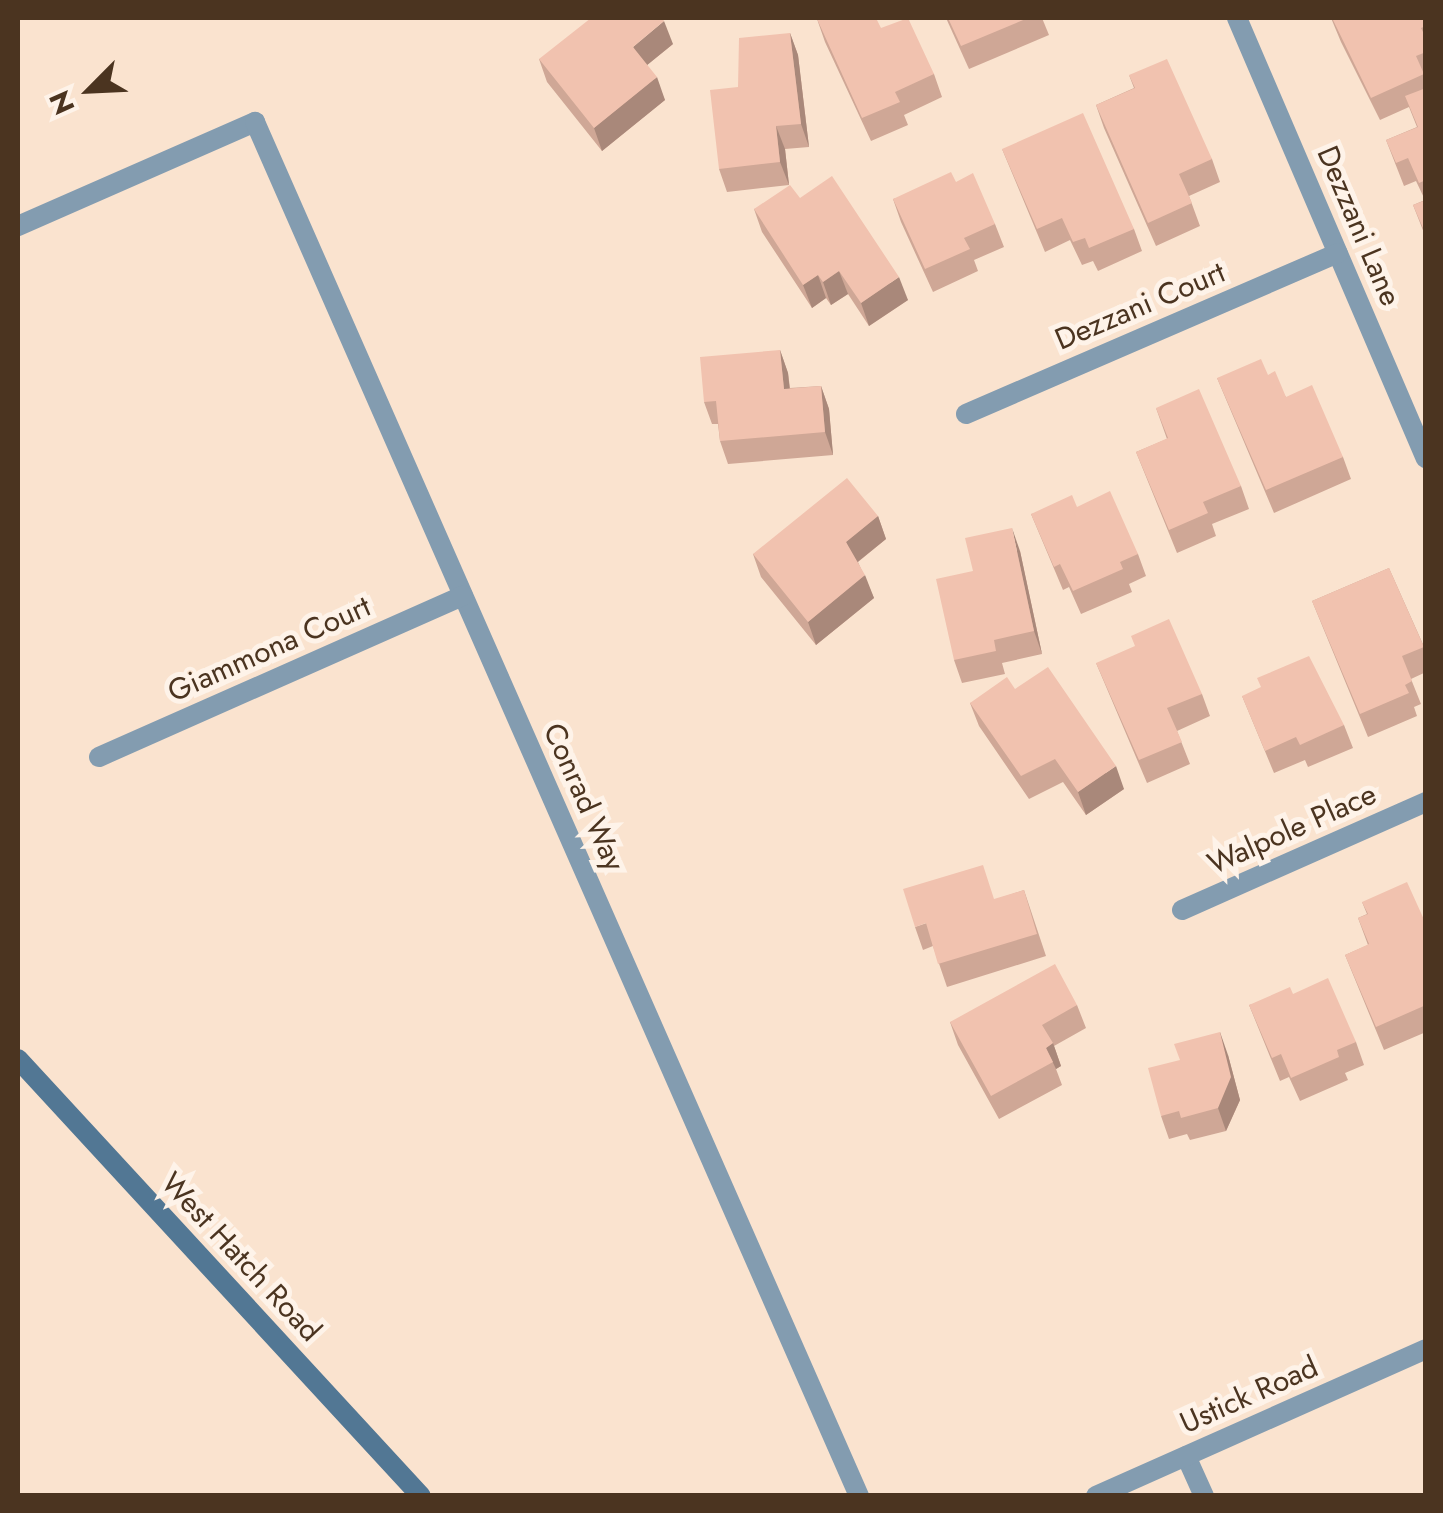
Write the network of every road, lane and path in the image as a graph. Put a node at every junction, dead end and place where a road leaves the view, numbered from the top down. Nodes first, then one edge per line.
1 (1237, 18) edge
2 (18, 226) edge
3 (1338, 253) junction
4 (966, 414) dead end
5 (1426, 458) edge
6 (464, 596) junction
7 (100, 757) dead end
8 (1426, 802) edge
9 (1182, 910) dead end
10 (18, 1059) edge
11 (1426, 1349) edge
12 (1186, 1456) junction
13 (421, 1496) edge
14 (859, 1496) edge
15 (1096, 1496) edge
16 (1204, 1496) edge

1 - 3 street, Dezzani Lane
2 - 6 street, Conrad Way
3 - 4 street, Dezzani Court
3 - 5 street, Dezzani Lane
6 - 7 street, Giammona Court
6 - 14 street, Conrad Way
8 - 9 street, Walpole Place
10 - 13 main road, West Hatch Road
11 - 12 street, Ustick Road
12 - 15 street, Ustick Road
12 - 16 street

